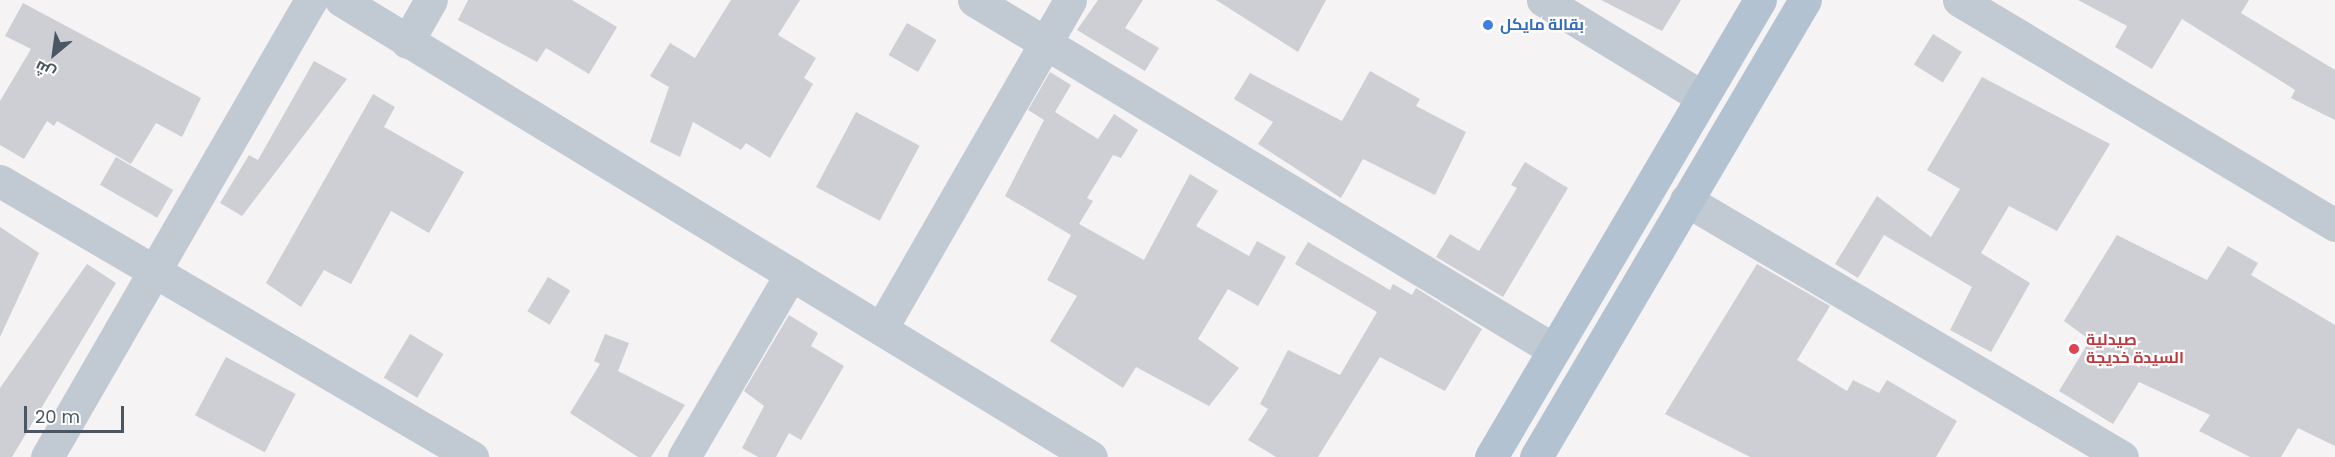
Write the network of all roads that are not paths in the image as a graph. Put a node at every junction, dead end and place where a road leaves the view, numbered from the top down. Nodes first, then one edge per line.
1 (311, 0) edge
2 (341, 0) edge
3 (431, 0) edge
4 (974, 0) edge
5 (1070, 0) edge
6 (1544, 0) edge
7 (1760, 0) edge
8 (1805, 0) edge
9 (1959, 0) edge
10 (407, 42) junction
11 (1044, 42) junction
12 (1702, 97) junction
13 (0, 181) edge
14 (1686, 200) junction
15 (2335, 225) edge
16 (155, 268) junction
17 (790, 273) junction
18 (881, 329) junction
19 (1551, 348) junction
20 (47, 457) edge
21 (472, 457) edge
22 (684, 457) edge
23 (1091, 457) edge
24 (1491, 457) edge
25 (1536, 457) edge
26 (2122, 457) edge

1 - 16 street
2 - 10 street
3 - 10 street
4 - 11 street
5 - 11 street
6 - 12 street
7 - 12 main road
8 - 14 main road
9 - 15 street
10 - 17 street
11 - 18 street
11 - 19 street
12 - 19 main road
13 - 16 street
14 - 25 main road
14 - 26 street
16 - 20 street
16 - 21 street
17 - 18 street
17 - 22 street
18 - 23 street
19 - 24 main road

